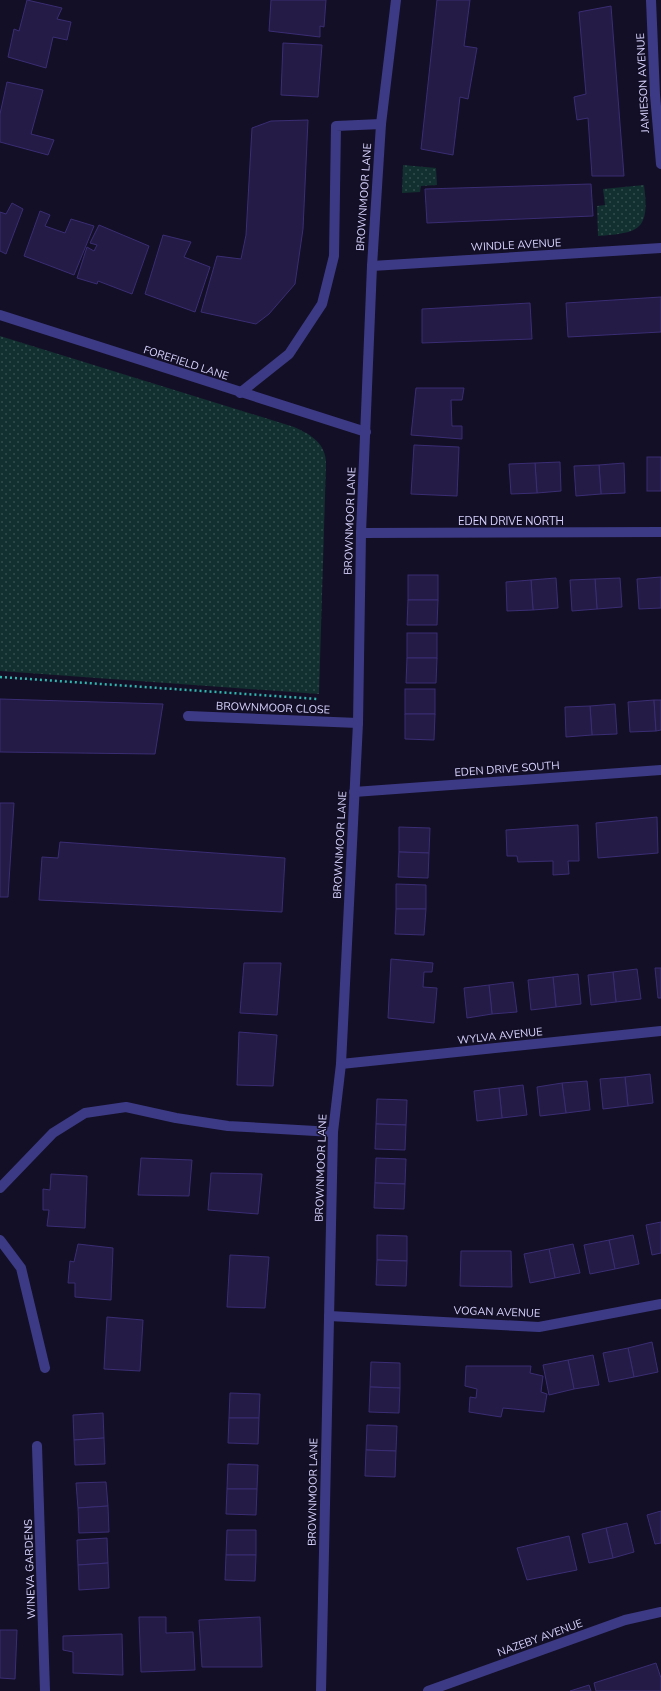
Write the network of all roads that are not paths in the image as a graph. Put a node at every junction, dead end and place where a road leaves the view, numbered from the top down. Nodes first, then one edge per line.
1 (396, 0) edge
2 (651, 0) edge
3 (381, 124) junction
4 (661, 164) edge
5 (661, 248) edge
6 (372, 266) junction
7 (0, 315) edge
8 (240, 393) junction
9 (366, 432) junction
10 (661, 532) edge
11 (361, 533) junction
12 (188, 716) dead end
13 (358, 722) junction
14 (661, 770) edge
15 (354, 792) junction
16 (661, 1031) edge
17 (341, 1064) junction
18 (333, 1132) junction
19 (0, 1188) edge
20 (0, 1240) edge
21 (661, 1304) edge
22 (329, 1316) junction
23 (45, 1368) dead end
24 (38, 1446) dead end
25 (661, 1612) edge
26 (45, 1691) edge
27 (321, 1691) edge
28 (428, 1691) edge

1 - 3 street, BROWNMOOR LANE
2 - 4 street, JAMIESON AVENUE
3 - 6 street, BROWNMOOR LANE
3 - 8 street
5 - 6 street, WINDLE AVENUE
6 - 9 street, BROWNMOOR LANE
7 - 8 street, FOREFIELD LANE
8 - 9 street, FOREFIELD LANE
9 - 11 street, BROWNMOOR LANE
10 - 11 street, EDEN DRIVE NORTH
11 - 13 street, BROWNMOOR LANE
12 - 13 street, BROWNMOOR CLOSE
13 - 15 street, BROWNMOOR LANE
14 - 15 street, EDEN DRIVE SOUTH
15 - 17 street, BROWNMOOR LANE
16 - 17 street, WYLVA AVENUE
17 - 18 street, BROWNMOOR LANE
18 - 19 street
18 - 22 street, BROWNMOOR LANE
20 - 23 street
21 - 22 street, VOGAN AVENUE
22 - 27 street, BROWNMOOR LANE
24 - 26 street, WINEVA GARDENS
25 - 28 street, NAZEBY AVENUE

